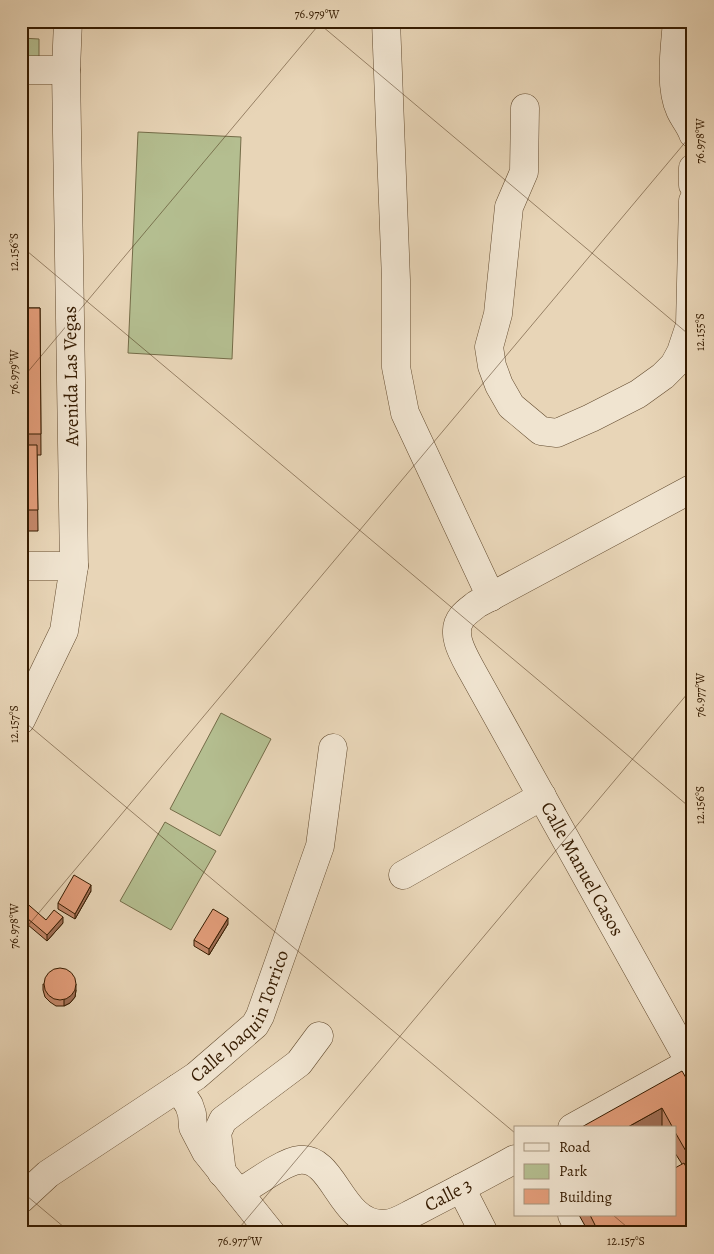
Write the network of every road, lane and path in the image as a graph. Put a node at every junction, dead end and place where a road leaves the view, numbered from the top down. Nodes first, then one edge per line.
1 (68, 21) edge
2 (386, 21) edge
3 (677, 21) edge
4 (21, 70) edge
5 (66, 70) junction
6 (525, 108) dead end
7 (693, 134) edge
8 (693, 168) edge
9 (693, 185) edge
10 (693, 201) edge
11 (693, 488) edge
12 (21, 566) edge
13 (74, 566) junction
14 (491, 597) junction
15 (21, 720) edge
16 (333, 748) dead end
17 (542, 796) junction
18 (403, 875) dead end
19 (319, 1036) dead end
20 (691, 1066) edge
21 (178, 1088) junction
22 (576, 1126) edge
23 (514, 1160) edge
24 (230, 1183) junction
25 (461, 1188) junction
26 (21, 1199) edge
27 (572, 1216) edge
28 (271, 1233) edge
29 (484, 1233) edge
30 (581, 1233) edge

1 - 5 street, Avenida Las Vegas
2 - 14 street
3 - 7 street
4 - 5 street
5 - 13 street, Avenida Las Vegas
6 - 10 street
8 - 9 street
11 - 14 street, Calle Manuel Casos
12 - 13 street
13 - 15 street, Avenida Las Vegas
14 - 17 street, Calle Manuel Casos
16 - 21 street, Calle Joaquin Torrico
17 - 18 street
17 - 20 street, Calle Manuel Casos
19 - 24 street
20 - 22 street
21 - 24 street
21 - 26 street, Calle Joaquin Torrico
23 - 25 street, Calle 3
24 - 25 street, Calle 3
24 - 28 street
25 - 29 street
27 - 30 street

